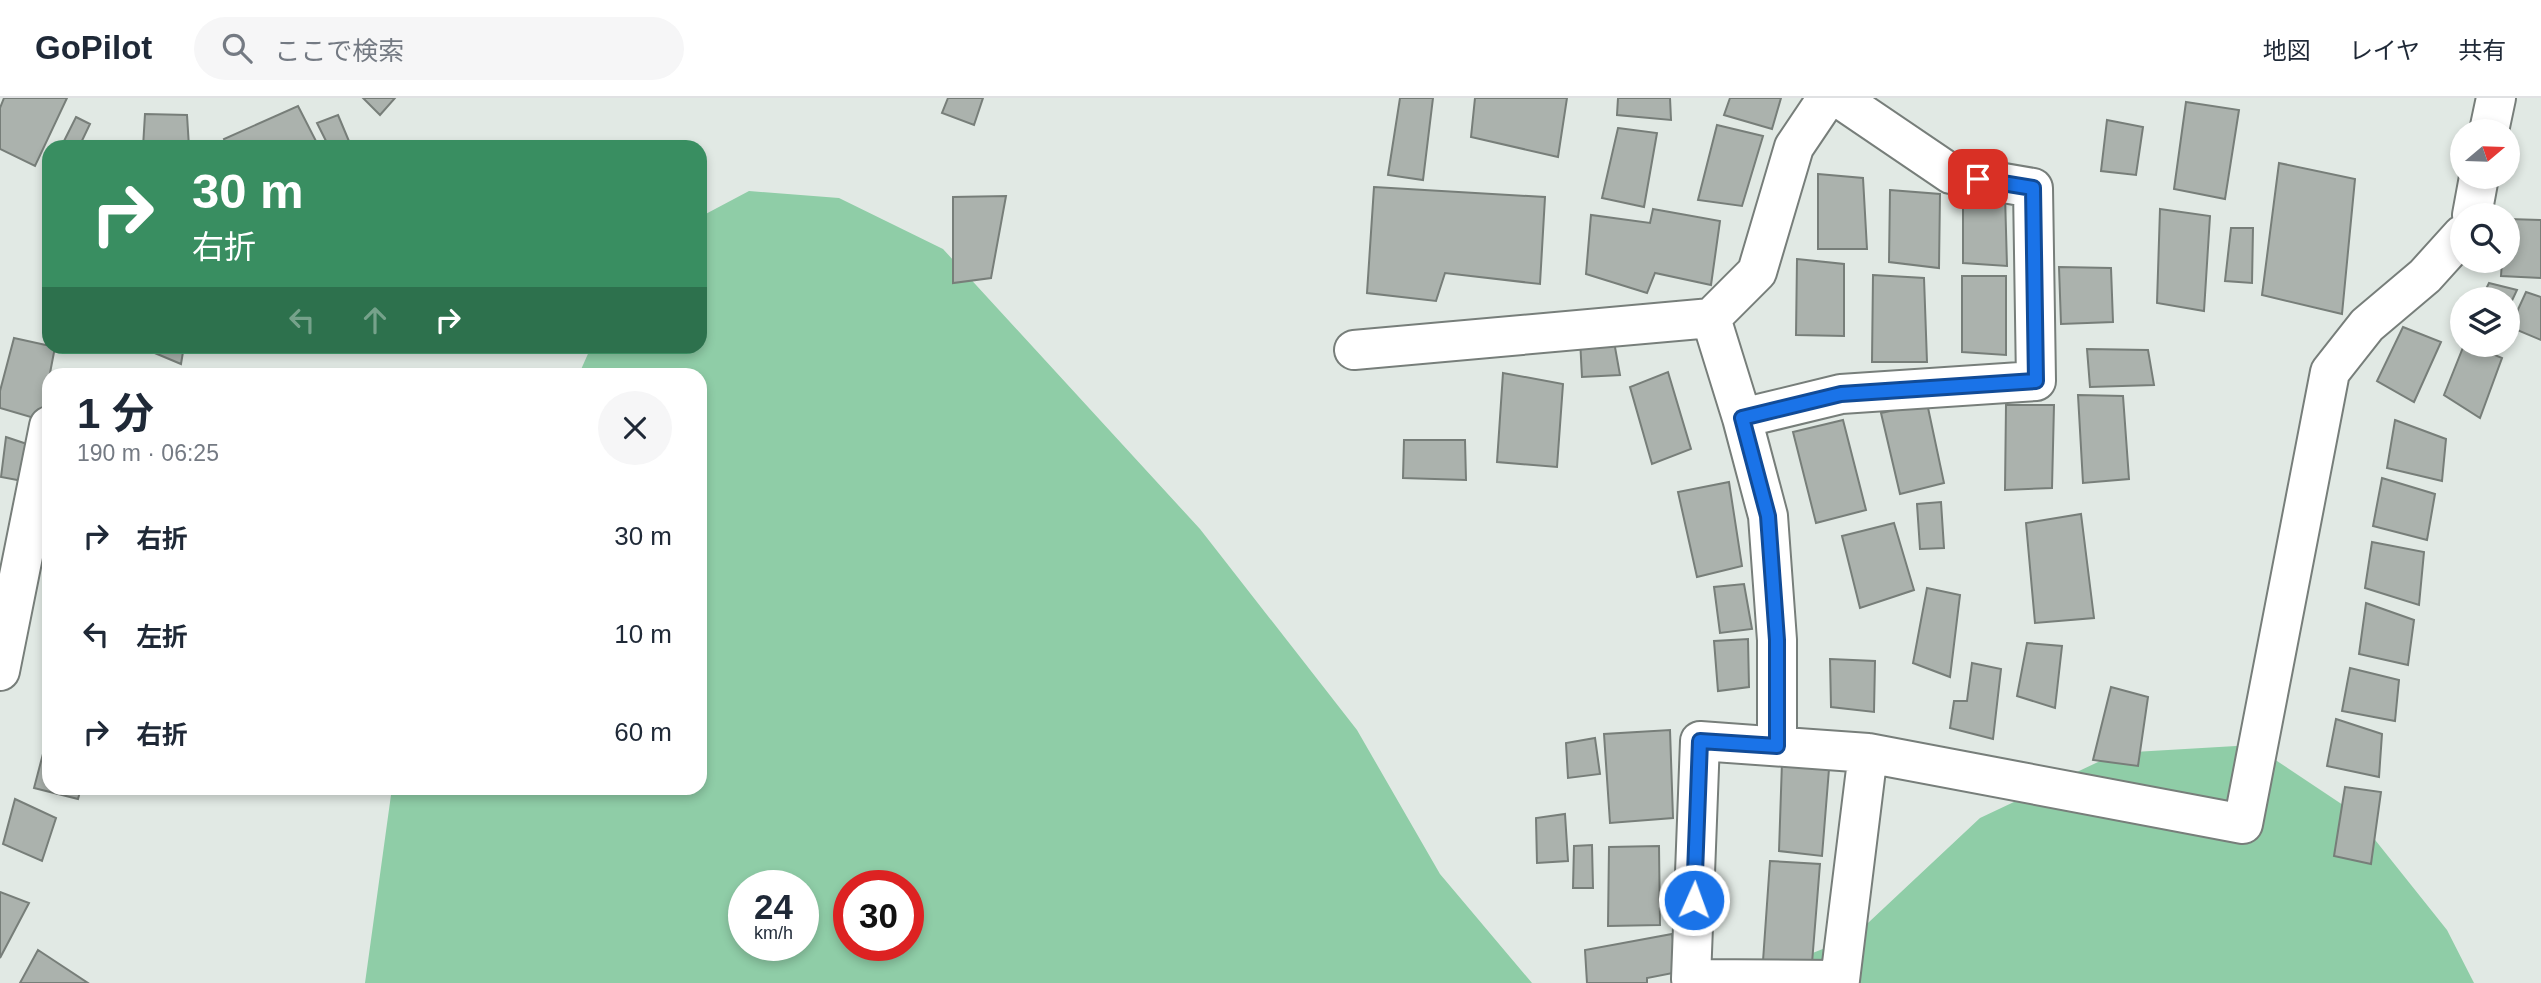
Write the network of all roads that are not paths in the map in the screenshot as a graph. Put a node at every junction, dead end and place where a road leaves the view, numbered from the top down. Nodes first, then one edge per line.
1 (1827, 98) edge
2 (1839, 98) edge
3 (2496, 98) edge
4 (2492, 119) edge
5 (2450, 248) edge
6 (1711, 318) junction
7 (1354, 350) dead end
8 (1742, 418) junction
9 (42, 461) edge
10 (0, 671) edge
11 (1777, 746) junction
12 (1868, 753) junction

1 - 6 street
2 - 8 street
3 - 4 street
5 - 12 street
6 - 7 street
6 - 8 street
8 - 11 street
9 - 10 street
11 - 12 street
11 - 12 street

